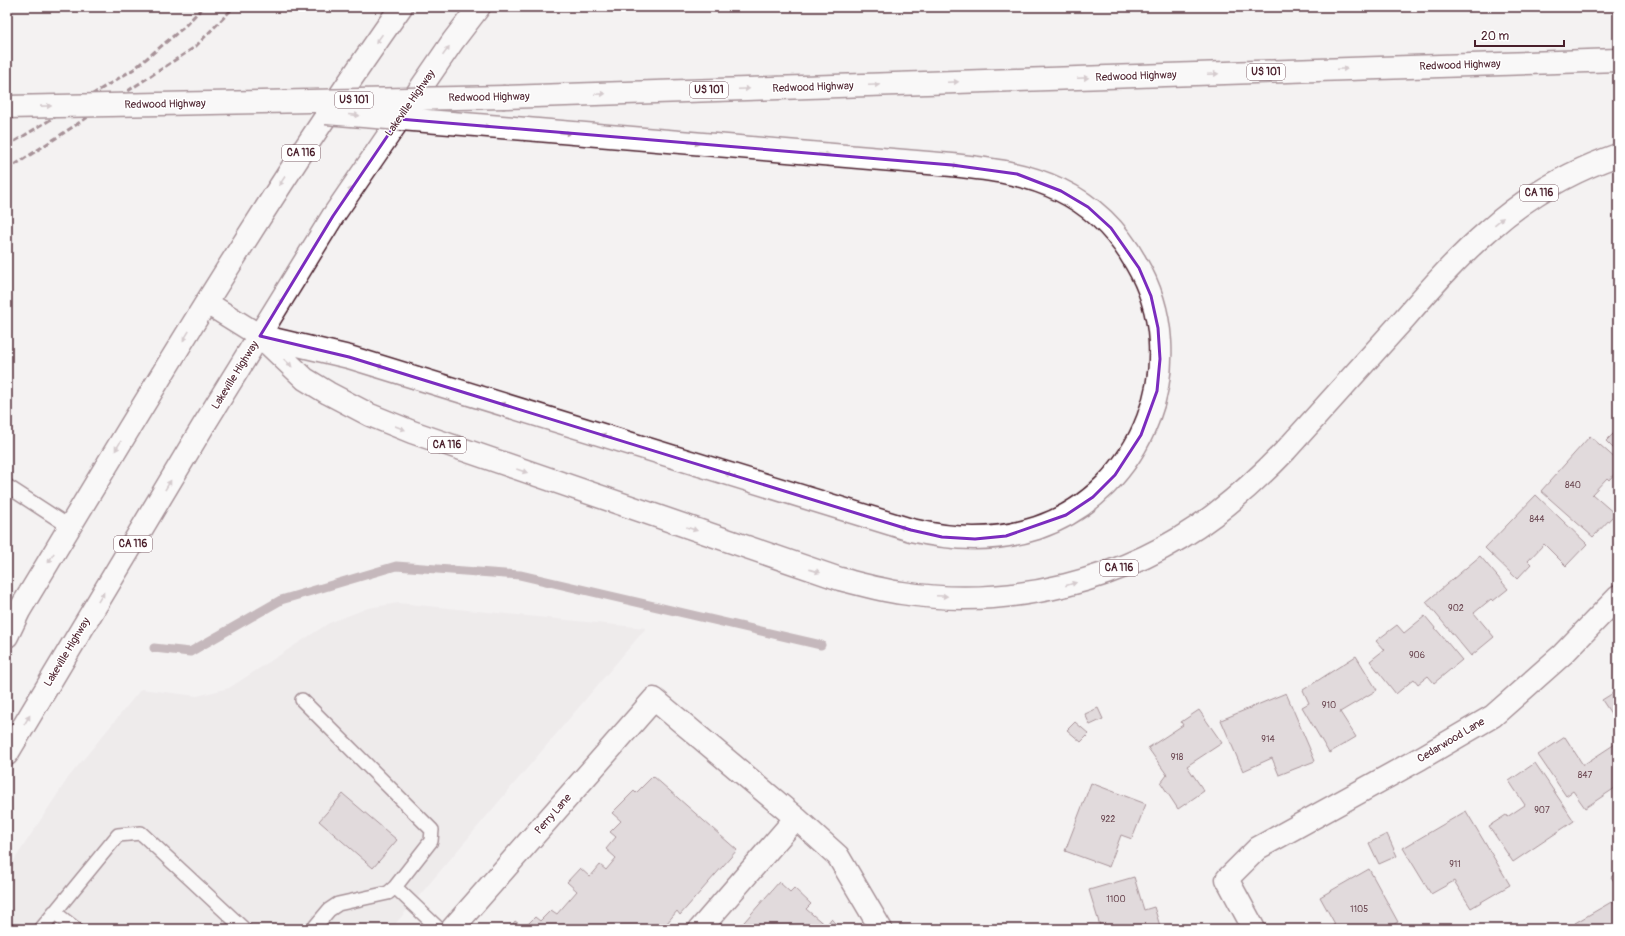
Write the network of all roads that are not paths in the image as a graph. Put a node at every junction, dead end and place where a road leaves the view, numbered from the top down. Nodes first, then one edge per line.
1 (401, 7) edge
2 (479, 7) edge
3 (1618, 60) edge
4 (204, 103) junction
5 (7, 107) edge
6 (1618, 155) edge
7 (207, 303) junction
8 (260, 336) junction
9 (7, 486) edge
10 (70, 527) junction
11 (1618, 597) edge
12 (13, 611) edge
13 (7, 636) edge
14 (302, 700) dead end
15 (7, 754) edge
16 (796, 818) junction
17 (395, 886) junction
18 (54, 912) junction
19 (41, 929) edge
20 (76, 929) edge
21 (244, 929) edge
22 (313, 929) edge
23 (439, 929) edge
24 (452, 929) edge
25 (700, 929) edge
26 (881, 929) edge
27 (1254, 929) edge

1 -> 7 main road, CA 116
8 -> 2 main road, Lakeville Highway
4 -> 3 main road, Redwood Highway / US 101, bridge
5 -> 4 main road, Redwood Highway / US 101, bridge
4 -> 8 main road, bridge
8 -> 6 main road, CA 116
7 - 8 main road
7 -> 10 main road, CA 116
15 -> 8 main road, Lakeville Highway / CA 116
9 - 10 lane
10 -> 12 main road, CA 116
11 - 27 main road, Cedarwood Lane
12 - 13 main road, CA 116
14 - 17 lane
16 - 24 main road, Perry Lane
16 - 25 main road
16 - 26 main road
17 - 22 lane
17 - 23 lane
18 - 19 lane
18 - 20 lane
18 - 21 lane

